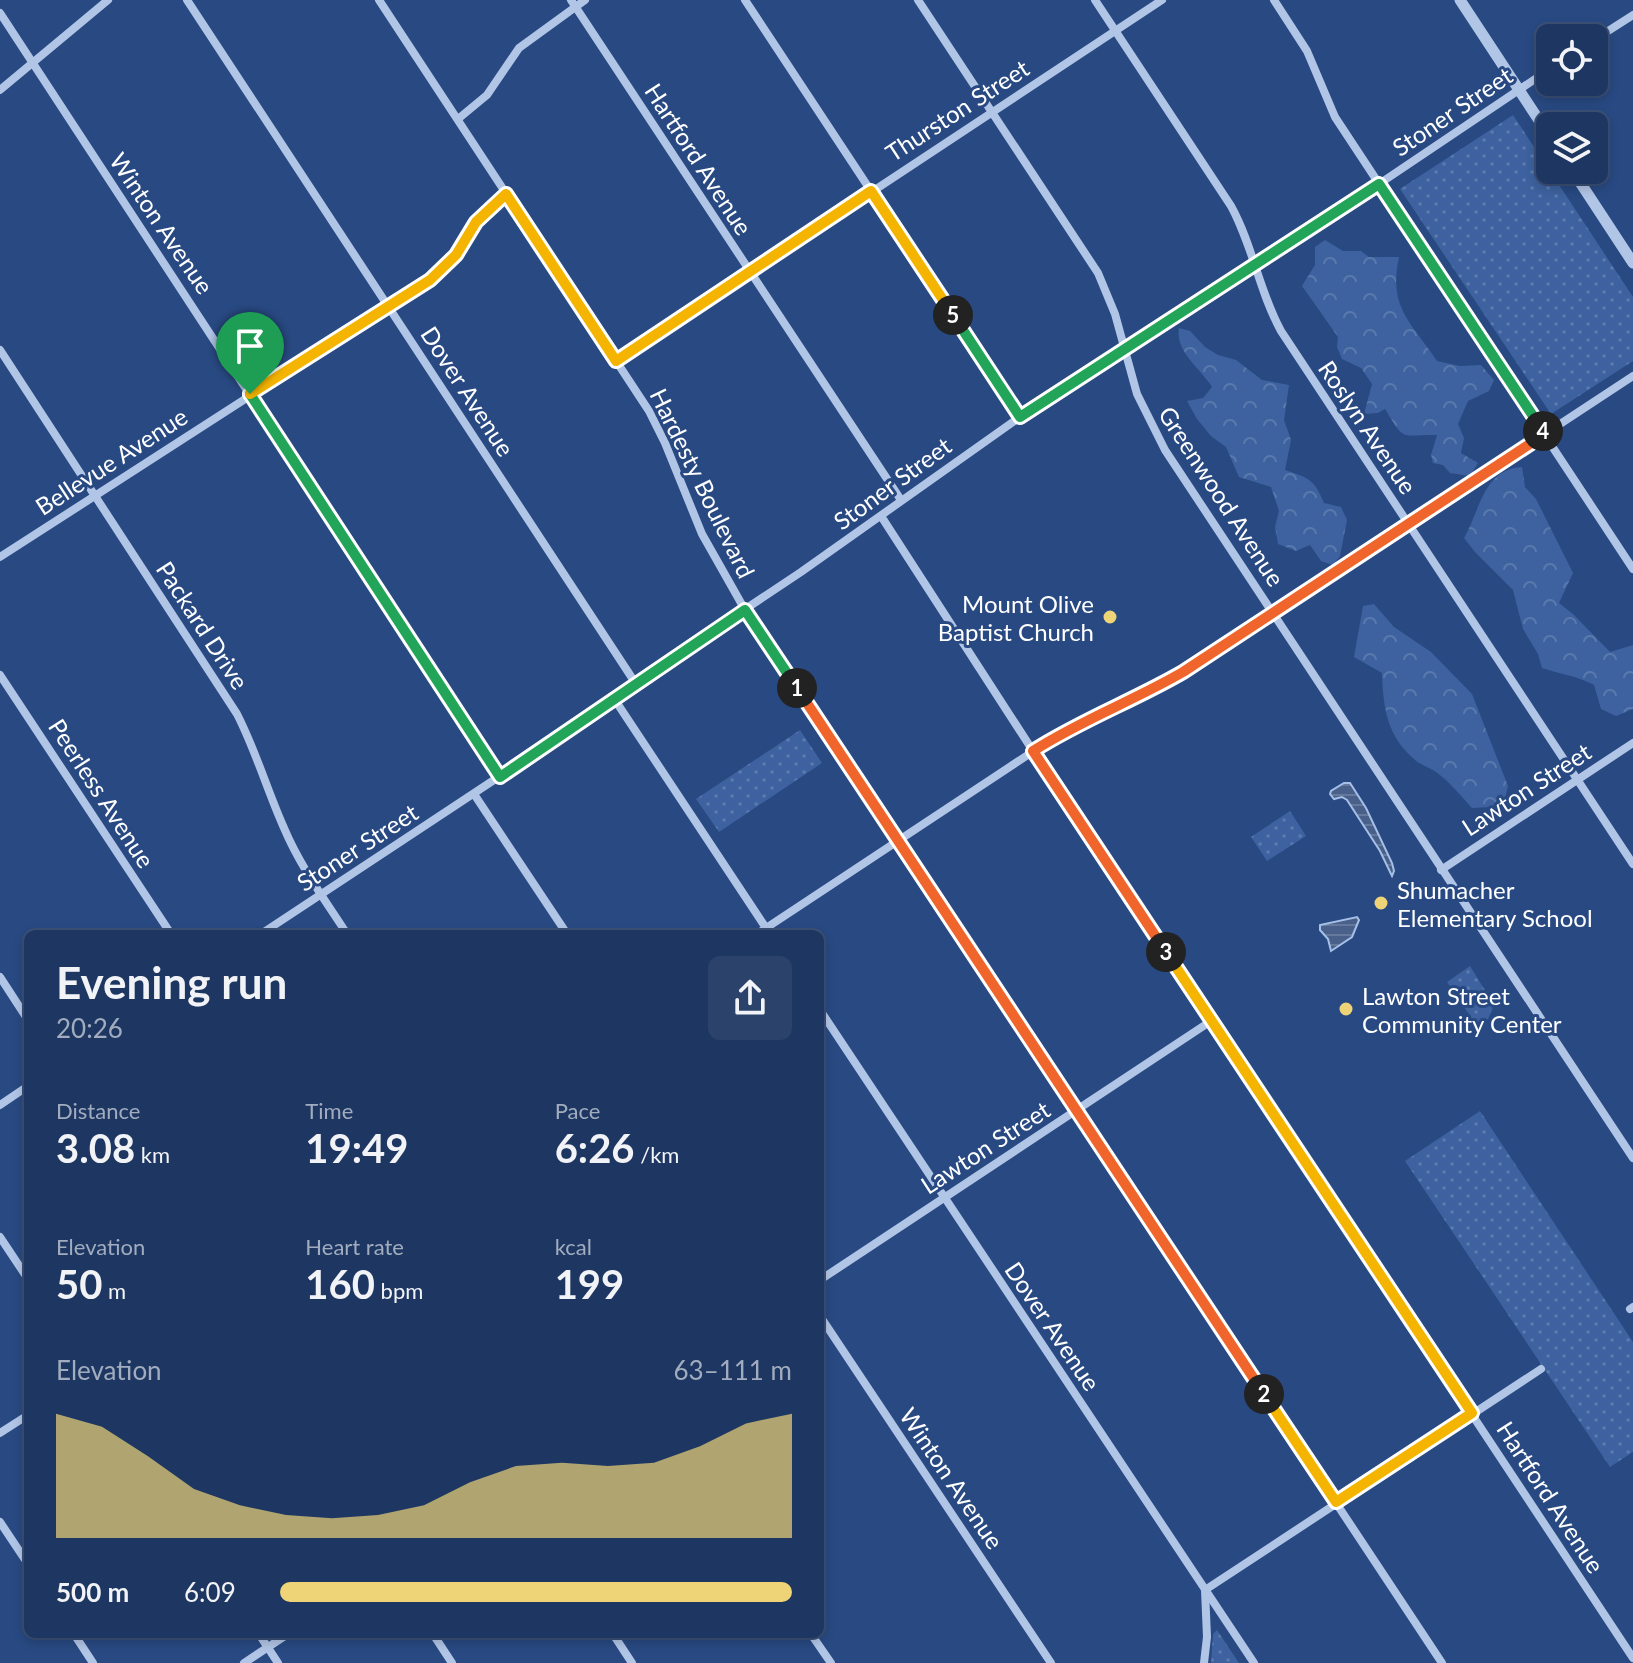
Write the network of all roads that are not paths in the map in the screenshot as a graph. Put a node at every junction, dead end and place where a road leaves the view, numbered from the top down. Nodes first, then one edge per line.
1 (108, 0) edge
2 (187, 0) edge
3 (379, 0) edge
4 (585, 0) edge
5 (745, 0) edge
6 (918, 0) edge
7 (1095, 0) edge
8 (1162, 0) edge
9 (1274, 0) edge
10 (1460, 0) edge
11 (573, 3) edge
12 (0, 13) edge
13 (1633, 15) edge
14 (1114, 31) junction
15 (1608, 31) edge
16 (32, 63) junction
17 (1536, 79) edge
18 (0, 90) edge
19 (1519, 91) junction
20 (991, 112) junction
21 (1536, 116) edge
22 (458, 119) junction
23 (1379, 184) junction
24 (1581, 184) edge
25 (871, 191) junction
26 (506, 194) junction
27 (1633, 263) edge
28 (1254, 266) junction
29 (749, 273) junction
30 (389, 307) junction
31 (0, 350) edge
32 (1124, 351) junction
33 (616, 361) junction
34 (1633, 376) edge
35 (250, 394) junction
36 (1020, 417) junction
37 (1545, 434) junction
38 (95, 496) junction
39 (901, 500) junction
40 (881, 516) junction
41 (1409, 524) junction
42 (0, 557) edge
43 (1633, 569) edge
44 (745, 610) junction
45 (1273, 613) junction
46 (0, 675) edge
47 (636, 684) junction
48 (615, 700) junction
49 (1633, 743) edge
50 (1033, 751) junction
51 (500, 777) junction
52 (1577, 780) junction
53 (474, 794) junction
54 (897, 841) junction
55 (1633, 864) edge
56 (1441, 870) junction
57 (321, 893) junction
58 (168, 930) edge
59 (267, 930) edge
60 (344, 930) edge
61 (564, 930) edge
62 (767, 930) edge
63 (769, 930) edge
64 (0, 977) edge
65 (24, 1014) edge
66 (824, 1016) edge
67 (1211, 1021) junction
68 (24, 1089) edge
69 (0, 1105) edge
70 (1076, 1111) junction
71 (1633, 1158) edge
72 (944, 1198) junction
73 (0, 1237) edge
74 (24, 1273) edge
75 (824, 1277) edge
76 (824, 1322) edge
77 (1541, 1369) dead end
78 (1472, 1413) junction
79 (24, 1418) edge
80 (0, 1433) edge
81 (1336, 1502) junction
82 (0, 1522) edge
83 (24, 1558) edge
84 (1205, 1590) junction
85 (77, 1638) edge
86 (262, 1638) edge
87 (282, 1638) edge
88 (436, 1638) edge
89 (616, 1638) edge
90 (814, 1638) edge
91 (268, 1647) junction
92 (1633, 1658) edge
93 (93, 1663) edge
94 (244, 1663) edge
95 (278, 1663) edge
96 (452, 1663) edge
97 (632, 1663) edge
98 (831, 1663) edge
99 (1051, 1663) edge
100 (1204, 1663) edge
101 (1254, 1663) edge
102 (1442, 1663) edge

1 - 16 street
2 - 30 street, Dover Avenue
3 - 22 street, Hardesty Boulevard
4 - 11 street
5 - 25 street
6 - 20 street, Greenwood Avenue
7 - 14 street, Roslyn Avenue
8 - 14 street, Thurston Street
9 - 23 street
10 - 19 street
11 - 22 street
11 - 29 street, Hartford Avenue
12 - 16 street, Winton Avenue
13 - 15 street
14 - 20 street, Thurston Street
14 - 28 street, Roslyn Avenue
16 - 18 street
16 - 35 street, Winton Avenue
17 - 19 street, Stoner Street
19 - 21 street
19 - 23 street, Stoner Street
20 - 25 street, Thurston Street
20 - 32 street, Greenwood Avenue
22 - 26 street, Hardesty Boulevard
23 - 28 street, Stoner Street
23 - 37 street
24 - 27 street
25 - 29 street, Thurston Street
25 - 36 street
26 - 30 street, Bellevue Avenue
26 - 33 street, Hardesty Boulevard
28 - 32 street, Stoner Street
28 - 41 street, Roslyn Avenue
29 - 33 street, Thurston Street
29 - 39 street, Hartford Avenue
30 - 35 street, Bellevue Avenue
30 - 47 street, Dover Avenue
31 - 38 street, Packard Drive
32 - 36 street, Stoner Street
32 - 45 street, Greenwood Avenue
33 - 44 street, Hardesty Boulevard
34 - 37 street
35 - 38 street, Bellevue Avenue
35 - 51 street, Winton Avenue
36 - 39 street, Stoner Street
37 - 41 street
37 - 43 street
38 - 42 street, Bellevue Avenue
38 - 57 street, Packard Drive
39 - 40 street, Stoner Street
40 - 44 street, Stoner Street
40 - 50 street, Hartford Avenue
41 - 45 street
41 - 52 street, Roslyn Avenue
44 - 47 street, Stoner Street
44 - 54 street, Hardesty Boulevard
45 - 50 street
45 - 56 street, Greenwood Avenue
46 - 58 street, Peerless Avenue
47 - 48 street, Stoner Street
48 - 51 street, Stoner Street
48 - 62 street
49 - 52 street, Lawton Street
50 - 54 street
50 - 67 street, Hartford Avenue
51 - 53 street, Stoner Street
52 - 55 street, Roslyn Avenue
52 - 56 street, Lawton Street
53 - 57 street, Stoner Street
53 - 61 street
54 - 63 street
54 - 70 street, Hardesty Boulevard
56 - 71 street, Greenwood Avenue
57 - 59 street, Stoner Street
57 - 60 street, Packard Drive
64 - 65 street
66 - 72 street, Dover Avenue
67 - 70 street, Lawton Street
67 - 78 street, Hartford Avenue
68 - 69 street
70 - 72 street, Lawton Street
70 - 81 street, Hardesty Boulevard
72 - 75 street, Lawton Street
72 - 84 street, Dover Avenue
73 - 74 street
76 - 99 street, Winton Avenue
77 - 78 street
78 - 81 street
78 - 92 street, Hartford Avenue
79 - 80 street
81 - 84 street
81 - 102 street, Hardesty Boulevard
82 - 83 street
84 - 100 street
84 - 101 street, Dover Avenue
85 - 93 street
86 - 91 street
87 - 91 street
88 - 96 street
89 - 97 street
90 - 98 street
91 - 94 street
91 - 95 street

